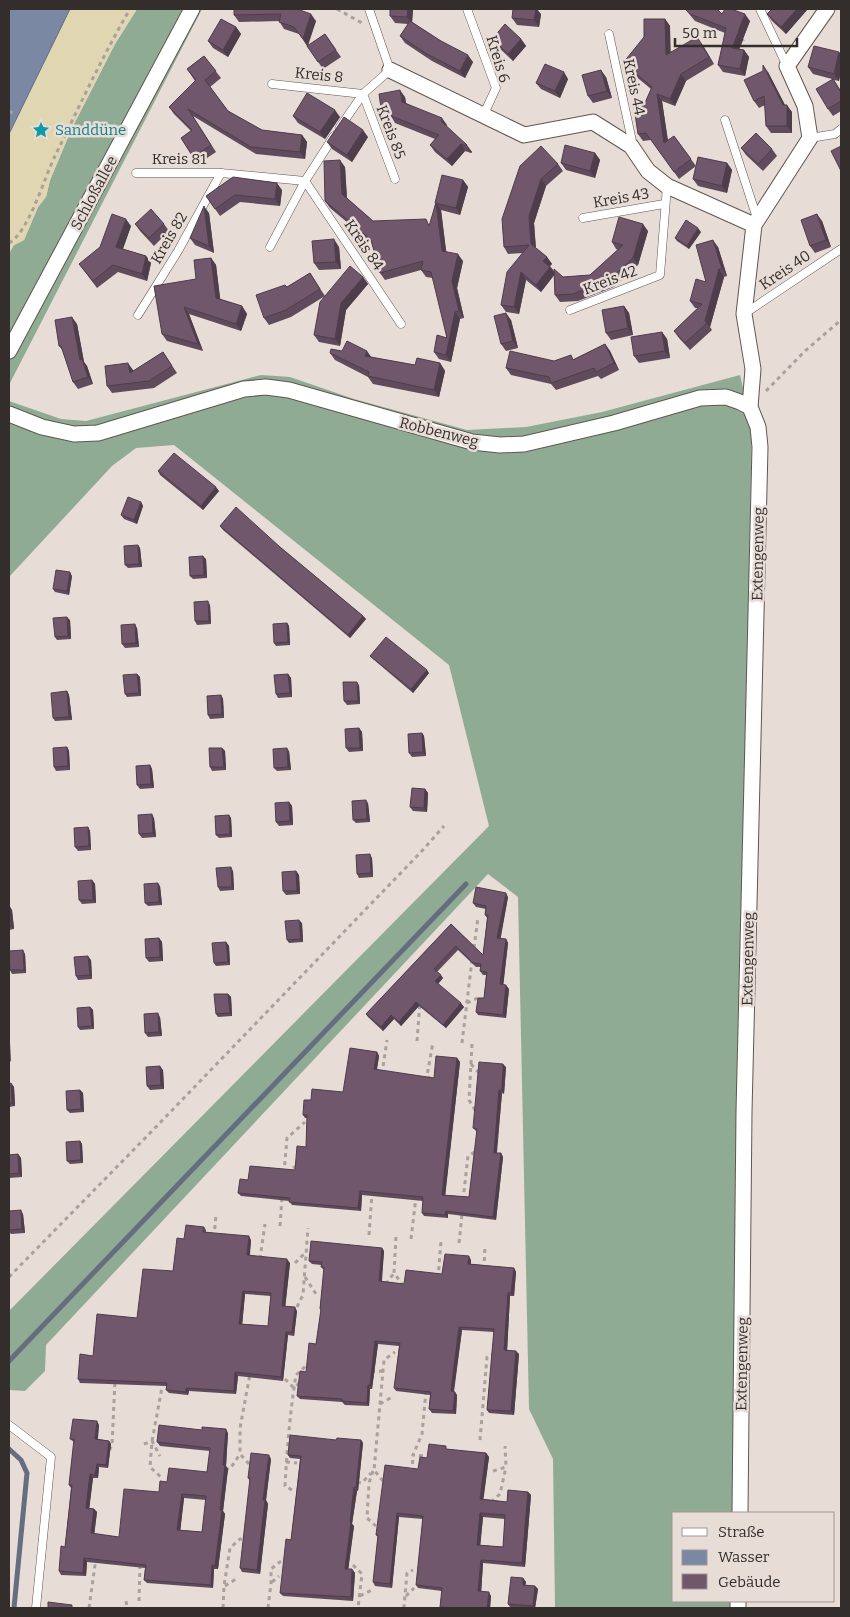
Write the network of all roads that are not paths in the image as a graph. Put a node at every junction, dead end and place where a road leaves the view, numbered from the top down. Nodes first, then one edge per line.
1 (192, 9) edge
2 (369, 9) edge
3 (467, 9) edge
4 (760, 9) edge
5 (827, 9) edge
6 (610, 34) dead end
7 (787, 66) junction
8 (390, 70) junction
9 (272, 84) dead end
10 (362, 94) junction
11 (483, 116) junction
12 (725, 120) dead end
13 (841, 129) edge
14 (810, 138) junction
15 (631, 146) junction
16 (136, 173) dead end
17 (221, 173) junction
18 (395, 179) dead end
19 (305, 181) junction
20 (667, 186) junction
21 (664, 204) junction
22 (583, 218) dead end
23 (756, 221) junction
24 (270, 247) dead end
25 (841, 249) edge
26 (570, 310) dead end
27 (744, 314) junction
28 (138, 315) dead end
29 (401, 324) dead end
30 (9, 351) edge
31 (750, 407) junction
32 (9, 414) edge
33 (9, 1425) edge
34 (740, 1512) edge
35 (36, 1608) edge

1 - 30 street, Schloßallee
2 - 8 lane
3 - 11 lane, Kreis 6
4 - 7 lane
5 - 7 street
6 - 15 lane, Kreis 44
7 - 14 street
8 - 10 lane
8 - 11 street
9 - 10 lane, Kreis 8
10 - 18 lane, Kreis 85
10 - 19 lane
11 - 15 street
12 - 23 lane
13 - 14 lane
14 - 23 street
15 - 20 street
16 - 17 lane, Kreis 81
17 - 19 lane, Kreis 81
17 - 28 lane, Kreis 82
19 - 24 lane
19 - 29 lane, Kreis 84
20 - 21 lane
20 - 23 street
21 - 22 lane, Kreis 43
21 - 26 lane, Kreis 42
23 - 27 street
25 - 27 lane, Kreis 40
27 - 31 street
31 - 32 street, Robbenweg
31 - 34 street, Extengenweg
33 - 35 lane

